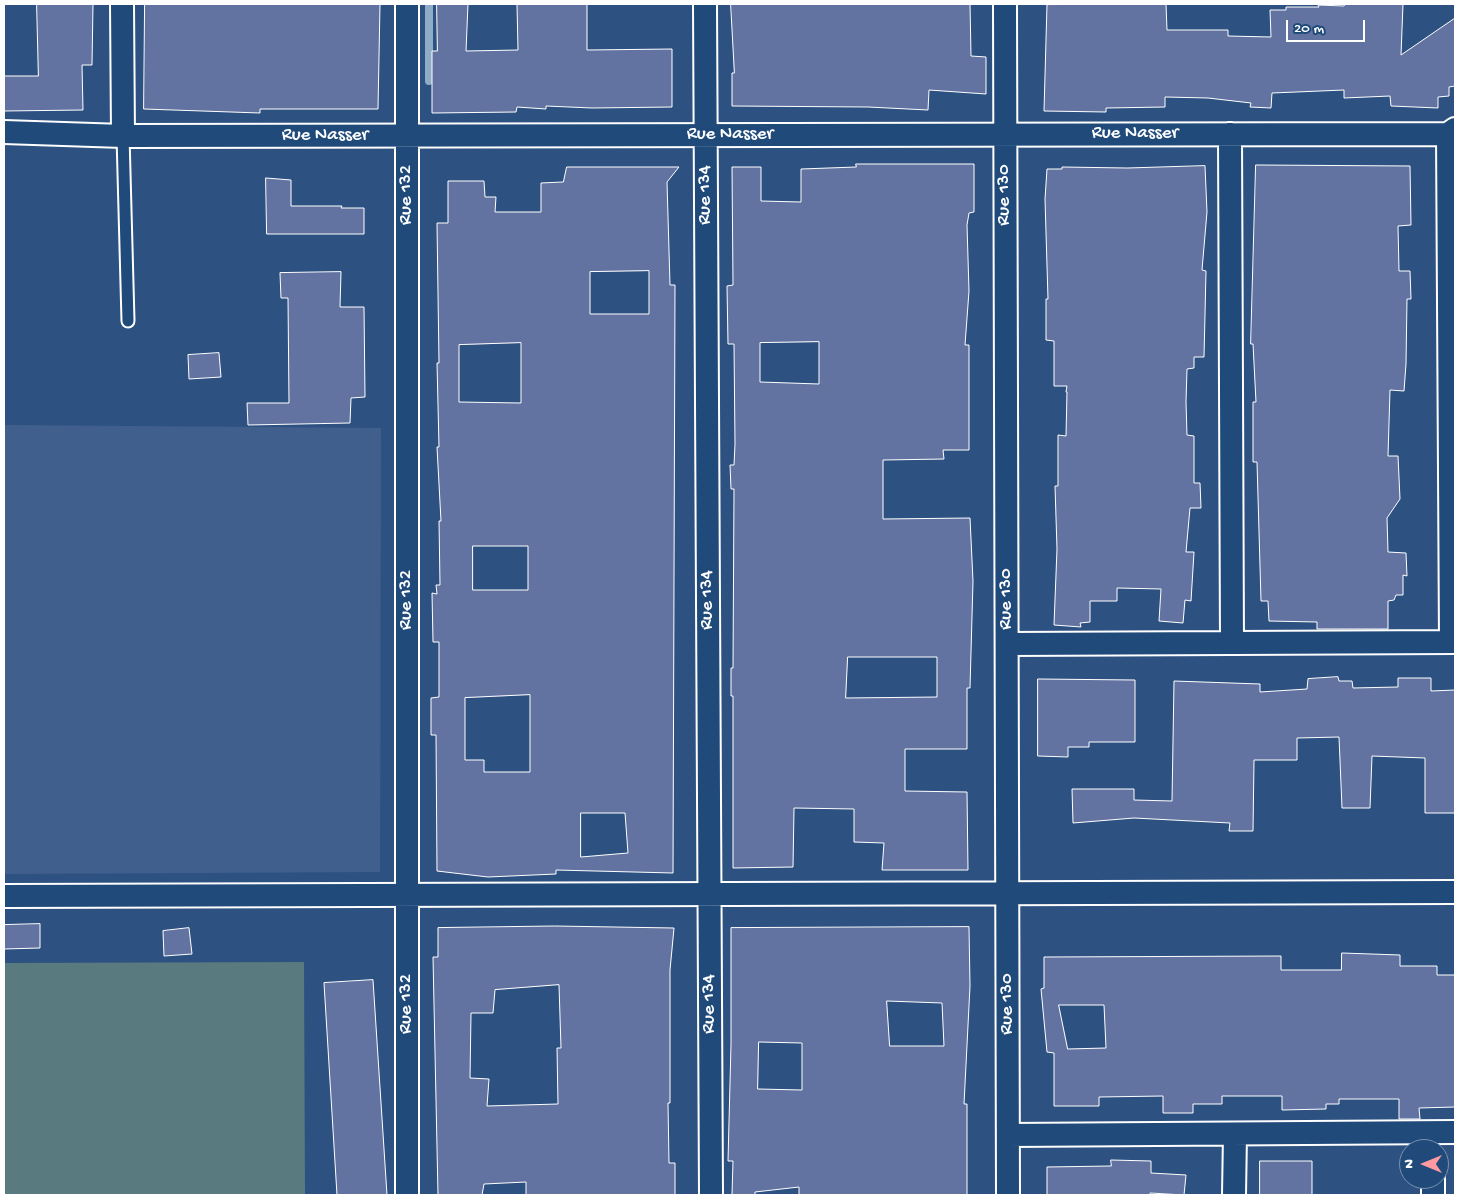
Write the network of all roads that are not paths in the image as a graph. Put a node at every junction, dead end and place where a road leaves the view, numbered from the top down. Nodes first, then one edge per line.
1 (122, 4) edge
2 (407, 4) edge
3 (705, 4) edge
4 (1004, 4) edge
5 (4, 132) edge
6 (1452, 132) edge
7 (1230, 134) junction
8 (706, 135) junction
9 (1005, 135) junction
10 (123, 136) junction
11 (407, 136) junction
12 (128, 321) dead end
13 (1452, 383) edge
14 (1453, 642) edge
15 (1232, 643) junction
16 (1007, 644) junction
17 (1455, 892) edge
18 (1007, 893) junction
19 (709, 894) junction
20 (407, 895) junction
21 (4, 896) edge
22 (1455, 1132) edge
23 (1235, 1134) junction
24 (1008, 1135) junction
25 (1438, 1139) edge
26 (1399, 1140) edge
27 (407, 1195) edge
28 (711, 1195) edge
29 (1008, 1195) edge
30 (1234, 1195) edge

1 - 10 street
2 - 11 street, Rue 132
3 - 8 street, Rue 134
4 - 9 street, Rue 130
5 - 10 street, Rue Nasser
6 - 7 street, Rue Nasser
6 - 13 street
7 - 9 street, Rue Nasser
7 - 15 street
8 - 9 street, Rue Nasser
8 - 11 street, Rue Nasser
8 - 19 street, Rue 134
9 - 16 street, Rue 130
10 - 11 street, Rue Nasser
10 - 12 lane
11 - 20 street, Rue 132
13 - 14 street
14 - 15 street
15 - 16 street
16 - 18 street, Rue 130
17 - 18 street
18 - 19 street
18 - 24 street, Rue 130
19 - 20 street
19 - 28 street, Rue 134
20 - 21 street
20 - 27 street, Rue 132
22 - 25 street
23 - 24 street
23 - 26 street
23 - 30 street
24 - 29 street, Rue 130

